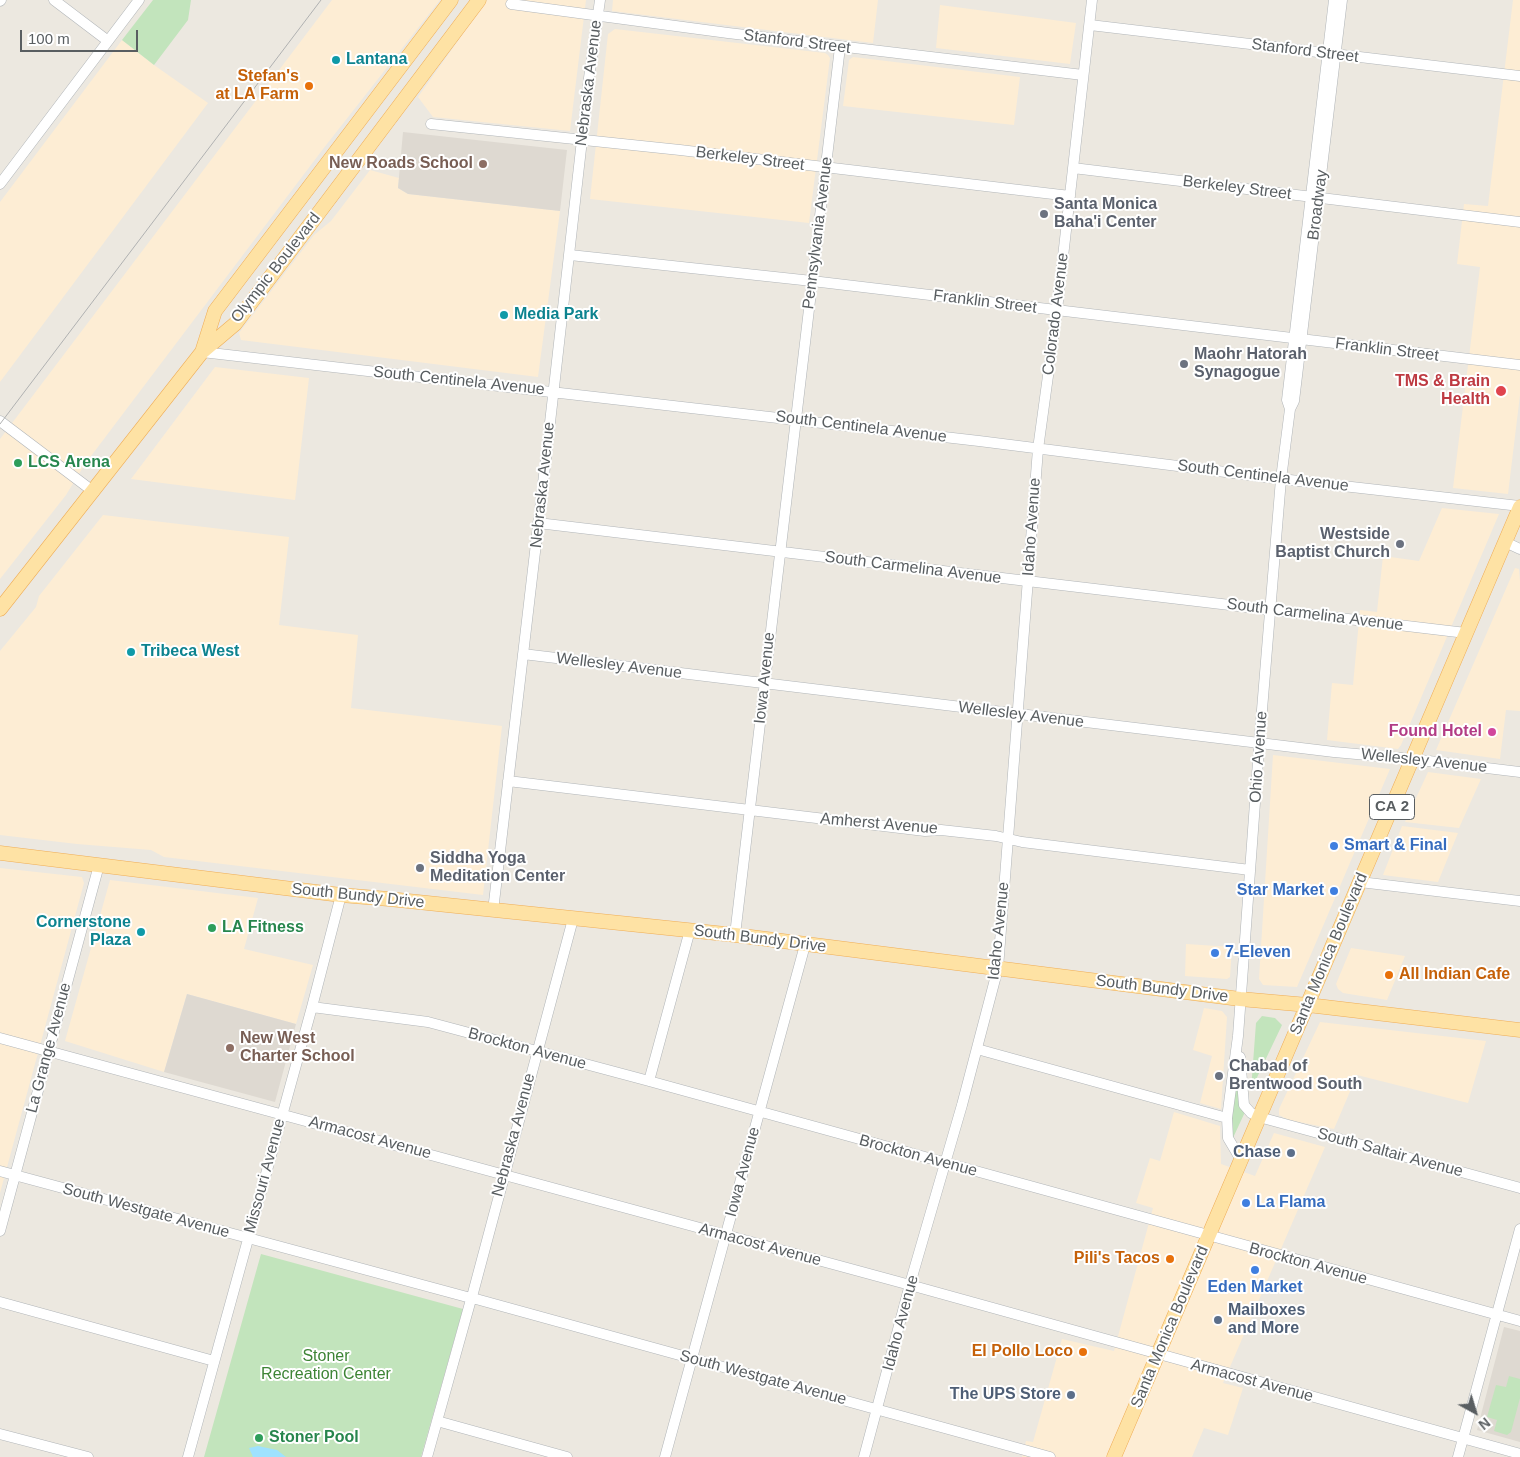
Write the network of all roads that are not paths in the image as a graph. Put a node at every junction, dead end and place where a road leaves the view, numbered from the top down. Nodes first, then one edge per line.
1 (54, 0) edge
2 (139, 0) edge
3 (452, 0) edge
4 (479, 0) edge
5 (600, 0) edge
6 (1092, 0) edge
7 (1334, 0) edge
8 (1342, 0) edge
9 (512, 4) dead end
10 (598, 16) junction
11 (1090, 25) junction
12 (108, 41) junction
13 (840, 47) junction
14 (1332, 54) junction
15 (1083, 75) junction
16 (1520, 76) edge
17 (431, 124) dead end
18 (582, 139) junction
19 (826, 168) junction
20 (1073, 168) junction
21 (0, 184) edge
22 (1070, 196) junction
23 (1315, 197) junction
24 (1520, 222) edge
25 (570, 254) junction
26 (812, 281) junction
27 (1057, 310) junction
28 (1298, 339) junction
29 (202, 352) junction
30 (1520, 365) edge
31 (553, 392) junction
32 (796, 420) junction
33 (0, 421) edge
34 (1038, 448) junction
35 (1281, 479) junction
36 (94, 492) junction
37 (1520, 507) edge
38 (538, 523) junction
39 (1505, 542) junction
40 (1520, 549) edge
41 (780, 552) junction
42 (1028, 581) junction
43 (0, 609) edge
44 (1271, 610) junction
45 (1466, 633) junction
46 (523, 654) junction
47 (766, 684) junction
48 (1017, 715) junction
49 (1260, 743) junction
50 (1412, 759) junction
51 (1520, 772) edge
52 (508, 781) junction
53 (749, 811) junction
54 (1008, 839) junction
55 (0, 853) edge
56 (99, 865) junction
57 (1250, 870) junction
58 (1360, 882) junction
59 (341, 895) junction
60 (1520, 902) edge
61 (493, 911) junction
62 (573, 919) junction
63 (690, 930) junction
64 (735, 935) junction
65 (805, 945) junction
66 (998, 968) junction
67 (1240, 999) junction
68 (1308, 1005) junction
69 (312, 1007) junction
70 (1520, 1030) edge
71 (1238, 1036) junction
72 (0, 1038) edge
73 (977, 1049) junction
74 (48, 1051) junction
75 (537, 1052) junction
76 (648, 1081) junction
77 (759, 1112) junction
78 (282, 1114) junction
79 (1259, 1117) junction
80 (1227, 1118) junction
81 (1241, 1160) junction
82 (945, 1164) junction
83 (0, 1171) edge
84 (504, 1174) junction
85 (15, 1175) junction
86 (1520, 1188) edge
87 (1520, 1229) edge
88 (0, 1231) edge
89 (725, 1236) junction
90 (1209, 1236) junction
91 (248, 1238) junction
92 (910, 1285) junction
93 (471, 1298) junction
94 (0, 1302) edge
95 (1496, 1315) junction
96 (1520, 1321) edge
97 (1158, 1354) junction
98 (692, 1359) junction
99 (214, 1361) junction
100 (877, 1409) junction
101 (437, 1421) junction
102 (0, 1434) edge
103 (1463, 1438) junction
104 (1520, 1454) edge
105 (88, 1457) edge
106 (188, 1457) edge
107 (427, 1457) edge
108 (566, 1457) edge
109 (665, 1457) edge
110 (864, 1457) edge
111 (1050, 1457) edge
112 (1114, 1457) edge
113 (1458, 1457) edge

1 - 12 street
2 - 12 street
3 - 29 main road, Olympic Boulevard
4 - 29 main road, Olympic Boulevard
5 - 10 street, Nebraska Avenue
6 - 11 street, Colorado Avenue
7 - 14 street, Broadway
8 - 14 street, Broadway
9 - 10 street, Stanford Street
10 - 13 street, Stanford Street
10 - 18 street, Nebraska Avenue
11 - 14 street, Stanford Street
11 - 15 street, Colorado Avenue
12 - 21 street
13 - 15 street, Stanford Street
13 - 19 street, Pennsylvania Avenue
14 - 16 street, Stanford Street
14 - 23 street, Broadway
15 - 20 street, Colorado Avenue
17 - 18 street, Berkeley Street
18 - 19 street, Berkeley Street
18 - 25 street, Nebraska Avenue
19 - 22 street, Berkeley Street
19 - 26 street, Pennsylvania Avenue
20 - 22 street, Colorado Avenue
20 - 23 street, Berkeley Street
22 - 27 street, Colorado Avenue
23 - 24 street, Berkeley Street
23 - 28 street, Broadway
25 - 26 street, Franklin Street
25 - 31 street, Nebraska Avenue
26 - 27 street, Franklin Street
26 - 32 street, Pennsylvania Avenue
27 - 28 street, Franklin Street
27 - 34 street, Colorado Avenue
28 - 30 street, Franklin Street
28 - 35 street, Broadway
29 - 31 street, South Centinela Avenue
29 - 36 main road
31 - 32 street, South Centinela Avenue
31 - 38 street, Nebraska Avenue
32 - 34 street, South Centinela Avenue
32 - 41 street, Iowa Avenue
33 - 36 street
34 - 35 street, South Centinela Avenue
34 - 42 street, Idaho Avenue
35 - 37 street, South Centinela Avenue
35 - 44 street, Ohio Avenue
36 - 43 main road
37 - 39 main road, Santa Monica Boulevard / CA 2
38 - 41 street, South Carmelina Avenue
38 - 46 street, Nebraska Avenue
39 - 40 street
39 - 45 main road, Santa Monica Boulevard / CA 2
41 - 42 street, South Carmelina Avenue
41 - 47 street, Iowa Avenue
42 - 44 street, South Carmelina Avenue
42 - 48 street, Idaho Avenue
44 - 45 street, South Carmelina Avenue
44 - 49 street, Ohio Avenue
45 - 50 main road, Santa Monica Boulevard / CA 2
46 - 47 street, Wellesley Avenue
46 - 52 street, Nebraska Avenue
47 - 48 street, Wellesley Avenue
47 - 53 street, Iowa Avenue
48 - 49 street, Wellesley Avenue
48 - 54 street, Idaho Avenue
49 - 50 street, Wellesley Avenue
49 - 57 street, Ohio Avenue
50 - 51 street, Wellesley Avenue
50 - 58 main road, Santa Monica Boulevard / CA 2
52 - 53 street, Amherst Avenue
52 - 61 street, Nebraska Avenue
53 - 54 street, Amherst Avenue
53 - 64 street, Iowa Avenue
54 - 57 street, Amherst Avenue
54 - 66 street, Idaho Avenue
55 - 56 main road, South Bundy Drive
56 - 59 main road, South Bundy Drive
56 - 74 street, La Grange Avenue
57 - 67 street, Ohio Avenue
58 - 60 street
58 - 68 main road, Santa Monica Boulevard / CA 2
59 - 61 main road, South Bundy Drive
59 - 69 street, Missouri Avenue
61 - 62 main road, South Bundy Drive
62 - 63 main road, South Bundy Drive
62 - 75 street, Nebraska Avenue
63 - 64 main road, South Bundy Drive
63 - 76 street
64 - 65 main road, South Bundy Drive
65 - 66 main road, South Bundy Drive
65 - 77 street, Iowa Avenue
66 - 67 main road, South Bundy Drive
66 - 73 street, Idaho Avenue
67 - 68 main road, South Bundy Drive
67 - 71 street, Ohio Avenue
68 - 70 main road, South Bundy Drive
68 - 79 main road, Santa Monica Boulevard / CA 2
69 - 75 street, Brockton Avenue
69 - 78 street, Missouri Avenue
71 - 79 street, Ohio Avenue
71 - 80 street, Ohio Avenue
72 - 74 street, Armacost Avenue
73 - 80 street
73 - 82 street, Idaho Avenue
74 - 78 street, Armacost Avenue
74 - 85 street, La Grange Avenue
75 - 76 street, Brockton Avenue
75 - 84 street, Nebraska Avenue
76 - 77 street, Brockton Avenue
77 - 82 street, Brockton Avenue
77 - 89 street, Iowa Avenue
78 - 84 street, Armacost Avenue
78 - 91 street, Missouri Avenue
79 - 81 main road, Santa Monica Boulevard / CA 2
79 - 86 street, South Saltair Avenue
80 - 81 street, Ohio Avenue
81 - 90 main road, Santa Monica Boulevard / CA 2
82 - 90 street, Brockton Avenue
82 - 92 street, Idaho Avenue
83 - 85 street, South Westgate Avenue
84 - 89 street, Armacost Avenue
84 - 93 street, Nebraska Avenue
85 - 88 street, La Grange Avenue
85 - 91 street, South Westgate Avenue
87 - 95 street
89 - 92 street, Armacost Avenue
89 - 98 street, Iowa Avenue
90 - 95 street, Brockton Avenue
90 - 97 main road, Santa Monica Boulevard / CA 2
91 - 93 street, South Westgate Avenue
91 - 99 street, Missouri Avenue
92 - 97 street, Armacost Avenue
92 - 100 street, Idaho Avenue
93 - 98 street, South Westgate Avenue
93 - 101 street, Nebraska Avenue
94 - 99 street
95 - 96 street, Brockton Avenue
95 - 103 street
97 - 103 street, Armacost Avenue
97 - 112 main road, Santa Monica Boulevard / CA 2
98 - 100 street, South Westgate Avenue
98 - 109 street, Iowa Avenue
99 - 106 street, Missouri Avenue
100 - 110 street, Idaho Avenue
100 - 111 street, South Westgate Avenue
101 - 107 street, Nebraska Avenue
101 - 108 street
102 - 105 street
103 - 104 street, Armacost Avenue
103 - 113 street

